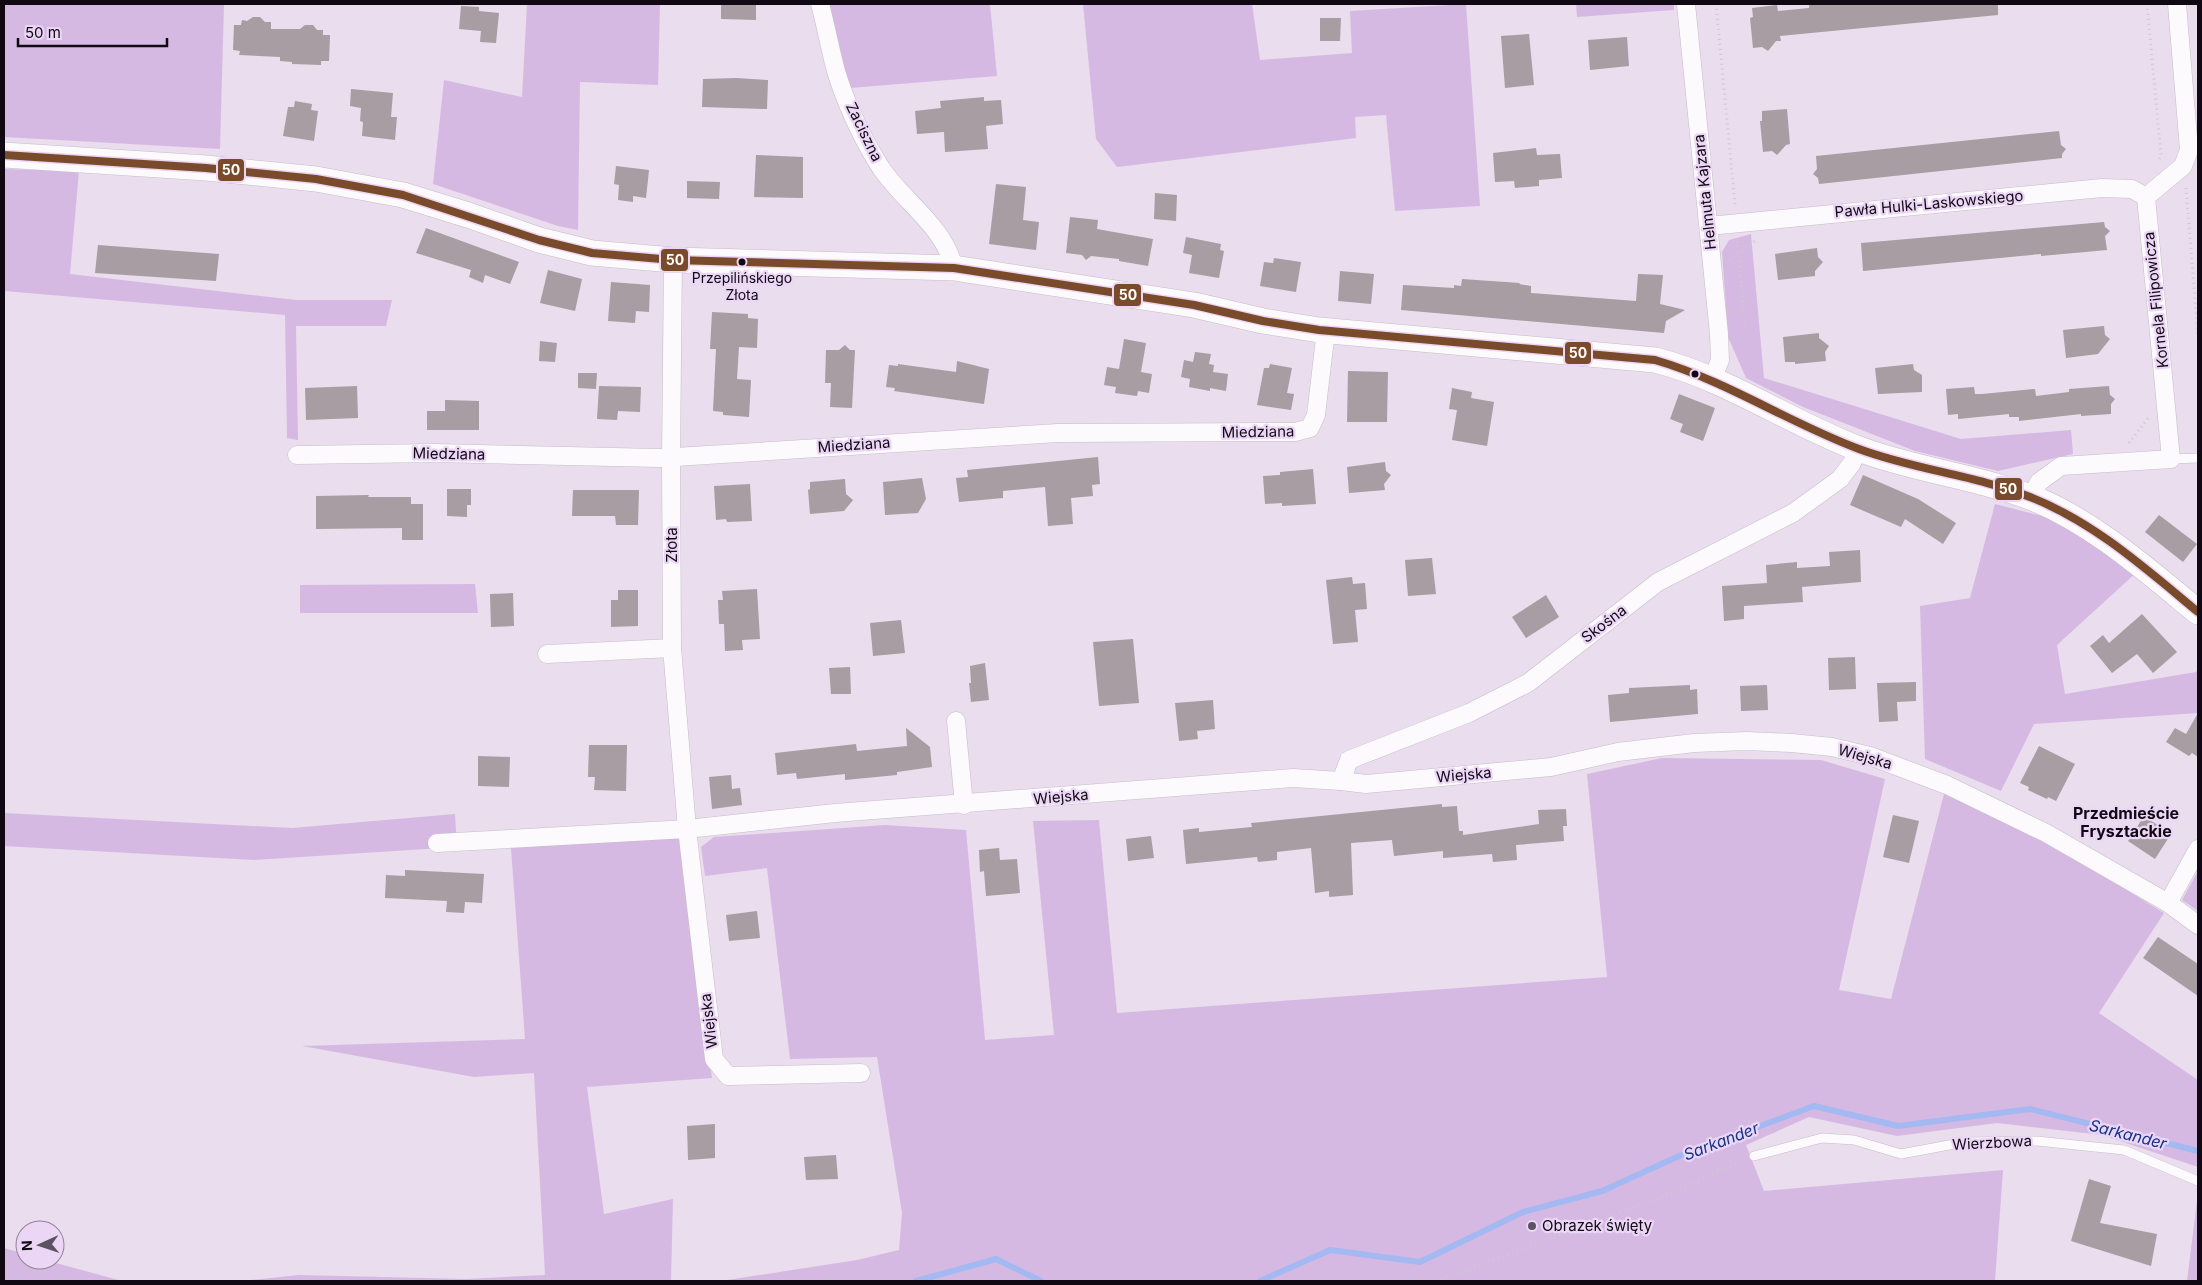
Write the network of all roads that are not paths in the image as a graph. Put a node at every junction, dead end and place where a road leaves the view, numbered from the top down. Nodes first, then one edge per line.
1 (820, 4) edge
2 (1686, 4) edge
3 (2177, 4) edge
4 (4, 155) edge
5 (2146, 198) junction
6 (1709, 226) junction
7 (673, 260) junction
8 (954, 268) junction
9 (1326, 330) junction
10 (1712, 380) junction
11 (1858, 449) junction
12 (298, 455) dead end
13 (671, 457) junction
14 (2198, 458) edge
15 (2172, 459) junction
16 (2031, 498) junction
17 (2198, 612) edge
18 (672, 648) junction
19 (547, 654) dead end
20 (956, 721) dead end
21 (1341, 780) junction
22 (964, 805) junction
23 (687, 828) junction
24 (437, 843) dead end
25 (2198, 849) edge
26 (2168, 903) junction
27 (2198, 925) edge
28 (861, 1073) dead end
29 (1754, 1156) road end
30 (2198, 1181) edge

1 - 8 street, Zaciszna
2 - 6 street, Helmuta Kajzara
3 - 5 street
4 - 7 street
5 - 6 street, Pawła Hulki-Laskowskiego
5 - 15 street, Kornela Filipowicza
6 - 10 street, Helmuta Kajzara
7 - 8 street
7 - 13 street, Złota
8 - 9 street
9 - 10 street
9 - 13 street, Miedziana
10 - 11 street
11 - 16 street
11 - 21 street, Skośna
12 - 13 street, Miedziana
13 - 18 street, Złota
14 - 15 lane
15 - 16 street
16 - 17 street
18 - 19 street
18 - 23 street, Złota
20 - 22 street
21 - 22 street, Wiejska
21 - 26 street, Wiejska
22 - 23 street, Wiejska
23 - 24 street, Wiejska
23 - 28 street, Wiejska
25 - 26 street
26 - 27 street, Wiejska
29 - 30 lane, Wierzbowa

